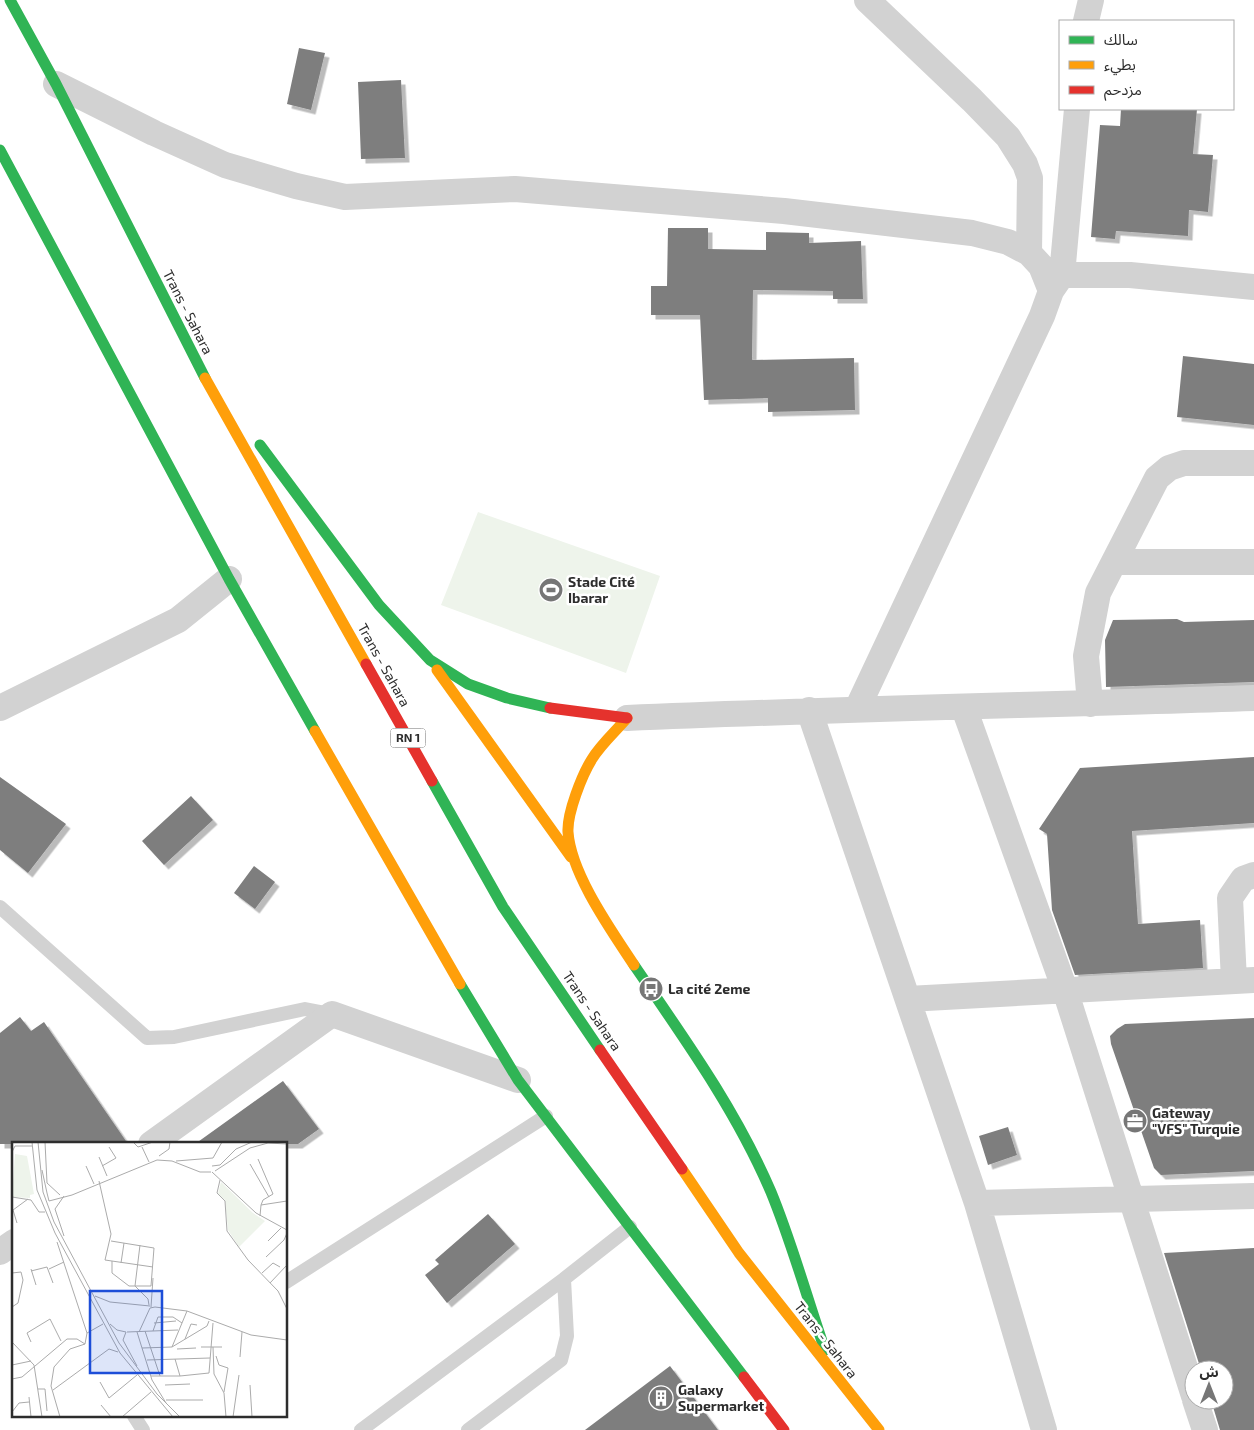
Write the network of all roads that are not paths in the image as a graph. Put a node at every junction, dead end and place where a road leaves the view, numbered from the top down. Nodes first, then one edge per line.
1 (10, 0) edge
2 (867, 0) edge
3 (1090, 0) edge
4 (1086, 20) edge
5 (56, 84) junction
6 (1077, 110) edge
7 (0, 150) edge
8 (1029, 253) junction
9 (1056, 283) junction
10 (1254, 287) edge
11 (190, 351) junction
12 (1254, 463) edge
13 (1114, 562) junction
14 (1254, 562) edge
15 (229, 579) junction
16 (428, 658) junction
17 (1254, 698) edge
18 (1090, 704) junction
19 (0, 708) edge
20 (964, 708) junction
21 (857, 709) junction
22 (809, 710) junction
23 (627, 718) junction
24 (573, 860) junction
25 (1254, 874) edge
26 (0, 908) edge
27 (1244, 980) edge
28 (1065, 990) junction
29 (908, 999) junction
30 (332, 1014) junction
31 (518, 1080) junction
32 (546, 1116) junction
33 (155, 1142) edge
34 (1254, 1196) edge
35 (1131, 1201) junction
36 (977, 1203) junction
37 (630, 1227) junction
38 (564, 1279) junction
39 (288, 1281) edge
40 (1184, 1365) edge
41 (833, 1373) junction
42 (1198, 1410) edge
43 (135, 1418) edge
44 (143, 1430) edge
45 (361, 1430) edge
46 (468, 1430) edge
47 (784, 1430) edge
48 (878, 1430) edge
49 (1044, 1430) edge
50 (1205, 1430) edge

1 - 5 highway, Trans - Sahara / RN 1
2 - 8 street
3 - 4 street
5 - 8 street
5 - 11 highway, Trans - Sahara / RN 1
6 - 9 street
7 - 15 highway
8 - 9 street
9 - 10 street
9 - 21 street
11 - 16 highway
11 - 41 highway, Trans - Sahara / RN 1
12 - 13 street
13 - 14 street
13 - 18 street
15 - 19 street
15 - 31 highway
16 - 23 highway
16 - 24 highway
17 - 18 street
18 - 20 street
20 - 21 street
20 - 28 street
21 - 22 street
22 - 23 street
22 - 29 street
23 - 24 highway
24 - 41 highway
25 - 27 street
26 - 30 lane
27 - 28 street
28 - 29 street
28 - 35 street
29 - 36 street
30 - 31 street
30 - 33 street
31 - 32 highway
32 - 37 highway
32 - 39 lane
34 - 35 street
35 - 36 street
35 - 40 street
36 - 49 street
37 - 38 lane
37 - 47 highway
38 - 45 lane
38 - 46 lane
41 - 48 highway, Trans - Sahara / RN 1
42 - 50 street
43 - 44 lane

